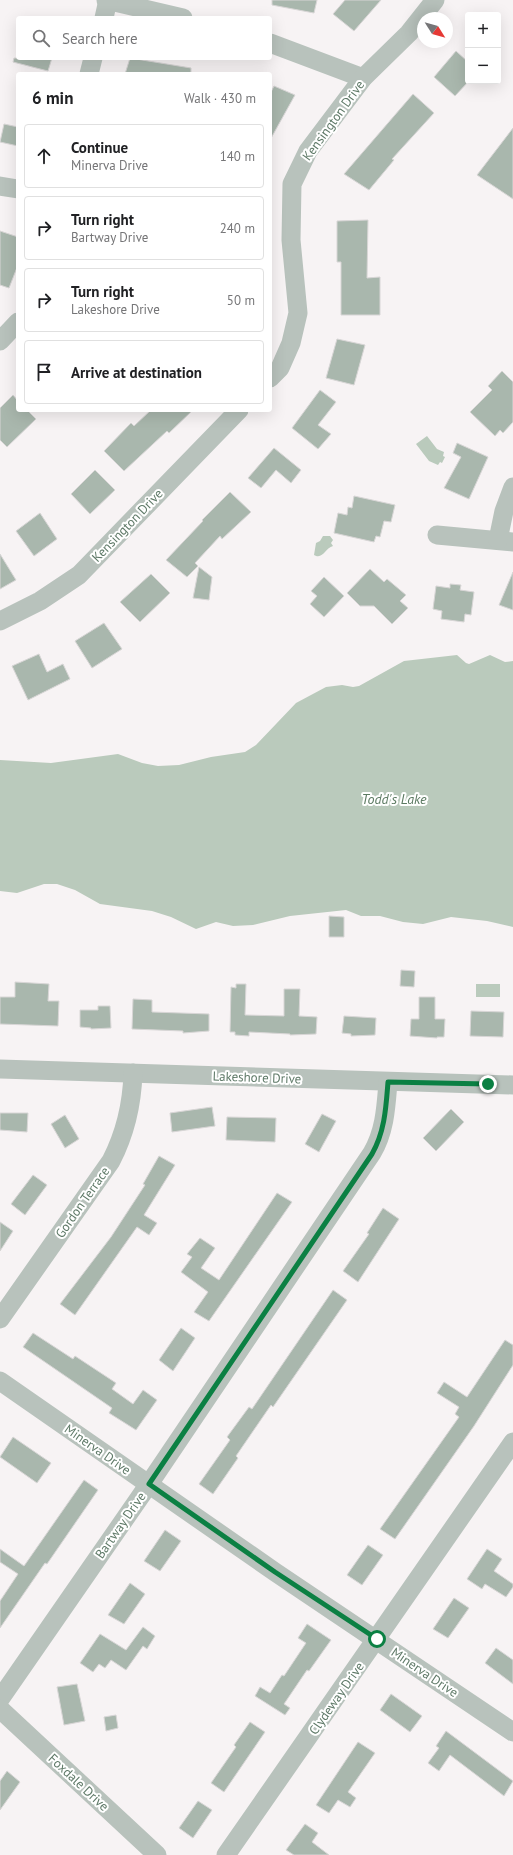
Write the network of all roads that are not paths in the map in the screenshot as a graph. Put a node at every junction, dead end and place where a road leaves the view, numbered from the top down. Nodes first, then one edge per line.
1 (107, 0) edge
2 (435, 0) edge
3 (104, 16) edge
4 (175, 16) edge
5 (272, 44) edge
6 (92, 60) edge
7 (90, 72) edge
8 (363, 78) junction
9 (0, 186) edge
10 (16, 189) edge
11 (16, 324) edge
12 (0, 341) edge
13 (272, 376) edge
14 (237, 412) edge
15 (513, 487) edge
16 (437, 536) dead end
17 (506, 541) edge
18 (0, 621) edge
19 (0, 1069) edge
20 (133, 1073) junction
21 (388, 1082) junction
22 (513, 1085) edge
23 (0, 1319) edge
24 (0, 1381) edge
25 (511, 1448) edge
26 (149, 1484) junction
27 (377, 1639) junction
28 (0, 1699) edge
29 (0, 1709) edge
30 (513, 1732) edge
31 (157, 1855) edge
32 (226, 1855) edge

1 - 3 street
1 - 4 street
2 - 8 street, Kensington Drive
5 - 8 street
6 - 7 street
8 - 13 street, Kensington Drive
9 - 10 street
11 - 12 street
14 - 18 street, Kensington Drive
15 - 17 street
16 - 17 street
19 - 20 street, Lakeshore Drive
20 - 21 street, Lakeshore Drive
20 - 23 street, Gordon Terrace
21 - 22 street, Lakeshore Drive
21 - 26 street, Bartway Drive
24 - 26 street, Minerva Drive
25 - 27 street, Clydeway Drive
26 - 27 street, Minerva Drive
26 - 28 street, Bartway Drive
27 - 30 street, Minerva Drive
27 - 32 street, Clydeway Drive
29 - 31 street, Foxdale Drive

